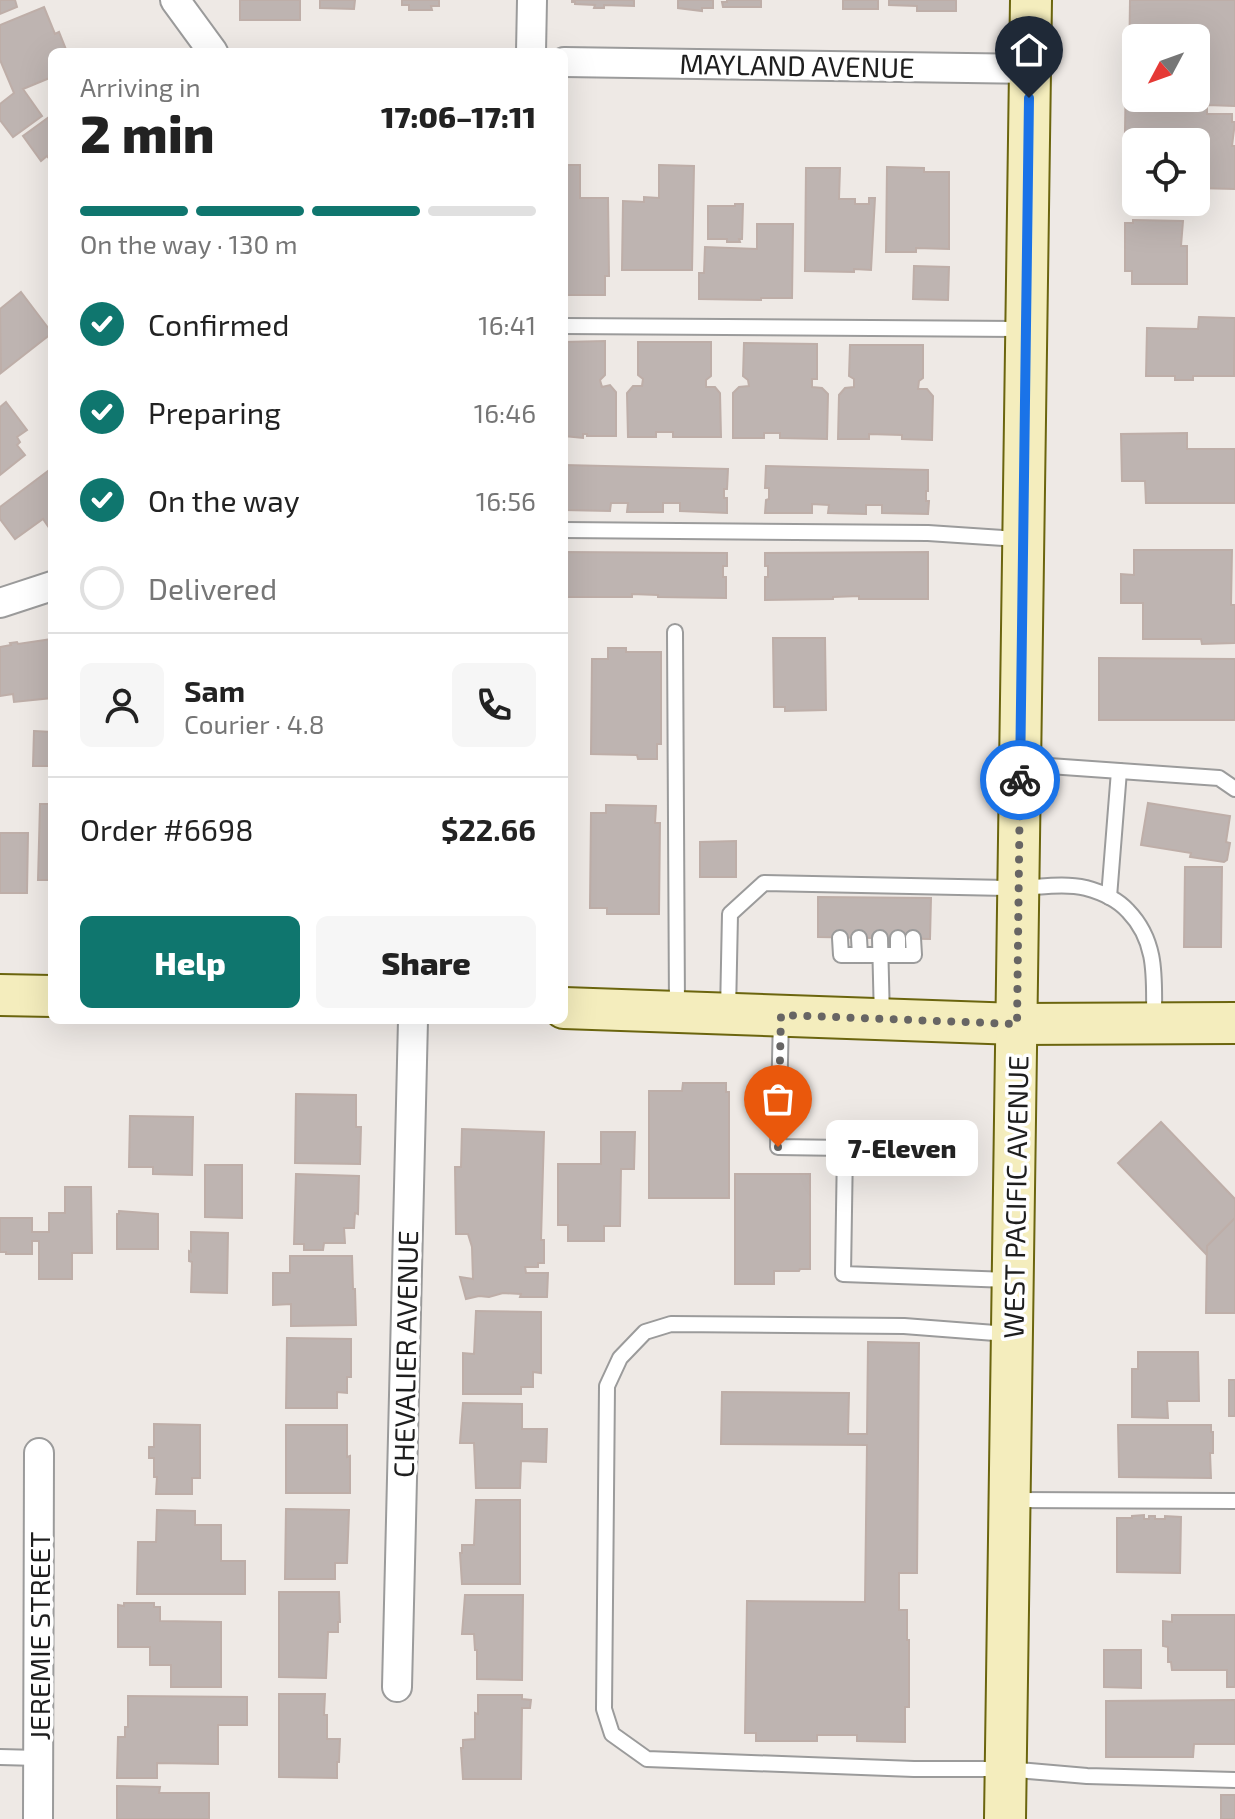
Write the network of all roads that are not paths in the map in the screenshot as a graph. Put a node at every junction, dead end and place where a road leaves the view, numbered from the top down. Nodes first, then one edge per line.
1 (175, 0) edge
2 (532, 0) edge
3 (1031, 0) edge
4 (210, 48) edge
5 (531, 48) edge
6 (568, 62) edge
7 (1030, 69) junction
8 (568, 326) edge
9 (1026, 329) junction
10 (568, 530) edge
11 (1024, 539) junction
12 (48, 587) edge
13 (0, 603) edge
14 (675, 632) dead end
15 (1020, 764) junction
16 (1119, 771) junction
17 (1235, 776) edge
18 (1219, 778) junction
19 (1235, 789) edge
20 (1019, 888) junction
21 (1109, 897) junction
22 (840, 938) dead end
23 (859, 938) dead end
24 (880, 938) dead end
25 (898, 938) dead end
26 (913, 938) dead end
27 (860, 955) junction
28 (881, 955) junction
29 (898, 955) junction
30 (0, 995) edge
31 (48, 996) edge
32 (568, 1008) edge
33 (677, 1012) junction
34 (728, 1014) junction
35 (781, 1015) junction
36 (882, 1019) junction
37 (1235, 1023) edge
38 (413, 1024) edge
39 (1017, 1024) junction
40 (1154, 1024) junction
41 (1013, 1281) junction
42 (1013, 1335) junction
43 (39, 1453) dead end
44 (1010, 1500) junction
45 (1235, 1501) edge
46 (397, 1687) dead end
47 (0, 1757) edge
48 (38, 1758) junction
49 (1006, 1769) junction
50 (1235, 1780) edge
51 (38, 1819) edge
52 (1005, 1819) edge

1 - 4 street
2 - 5 street
3 - 7 main road, WEST PACIFIC AVENUE
6 - 7 street, MAYLAND AVENUE
7 - 9 main road, WEST PACIFIC AVENUE
8 - 9 lane
9 - 11 main road, WEST PACIFIC AVENUE
10 - 11 lane
11 - 15 main road, WEST PACIFIC AVENUE
12 - 13 street
14 - 33 lane
15 - 16 lane
15 - 20 main road, WEST PACIFIC AVENUE
16 - 18 lane
16 - 21 lane
17 - 18 lane
18 - 19 lane
20 - 21 lane
20 - 34 lane
20 - 39 main road, WEST PACIFIC AVENUE
21 - 40 lane
22 - 27 lane
23 - 27 lane
24 - 28 lane
25 - 29 lane
26 - 29 lane
27 - 28 lane
28 - 29 lane
28 - 36 lane
30 - 31 main road
32 - 33 main road
33 - 34 main road
34 - 35 main road
35 - 36 main road
35 - 41 lane
36 - 39 main road
37 - 40 main road
38 - 46 street, CHEVALIER AVENUE
39 - 40 main road
39 - 41 main road, WEST PACIFIC AVENUE
41 - 42 main road, WEST PACIFIC AVENUE
42 - 44 main road, WEST PACIFIC AVENUE
42 - 49 lane
43 - 48 street, JEREMIE STREET
44 - 45 lane
44 - 49 main road, WEST PACIFIC AVENUE
47 - 48 lane
48 - 51 street, JEREMIE STREET
49 - 50 lane
49 - 52 main road, WEST PACIFIC AVENUE

